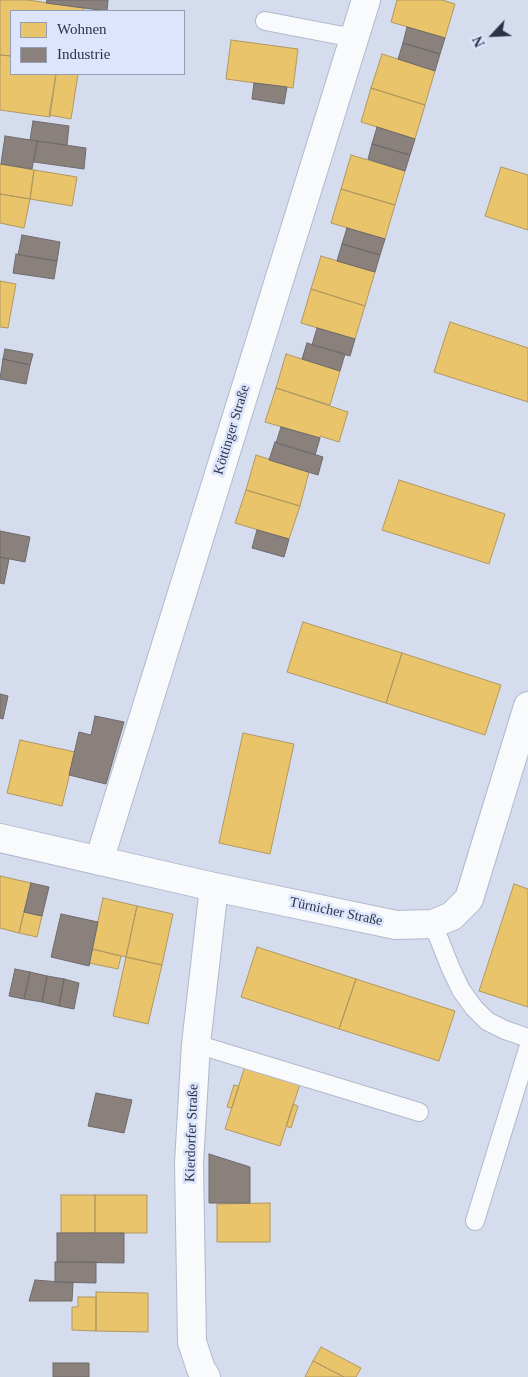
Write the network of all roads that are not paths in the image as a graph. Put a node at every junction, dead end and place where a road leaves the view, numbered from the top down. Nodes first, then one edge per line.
1 (366, 0) edge
2 (265, 21) dead end
3 (354, 38) junction
4 (528, 706) edge
5 (0, 838) edge
6 (99, 861) junction
7 (214, 887) junction
8 (433, 924) junction
9 (528, 1038) edge
10 (196, 1044) junction
11 (528, 1049) edge
12 (419, 1112) dead end
13 (475, 1221) dead end
14 (206, 1377) edge

1 - 3 street, Köttinger Straße
2 - 3 lane
3 - 6 street, Köttinger Straße
4 - 8 street, Türnicher Straße
5 - 6 street, Türnicher Straße
6 - 7 street, Türnicher Straße
7 - 8 street, Türnicher Straße
7 - 10 street, Kierdorfer Straße
8 - 9 lane
10 - 12 lane
10 - 14 street, Kierdorfer Straße
11 - 13 lane

